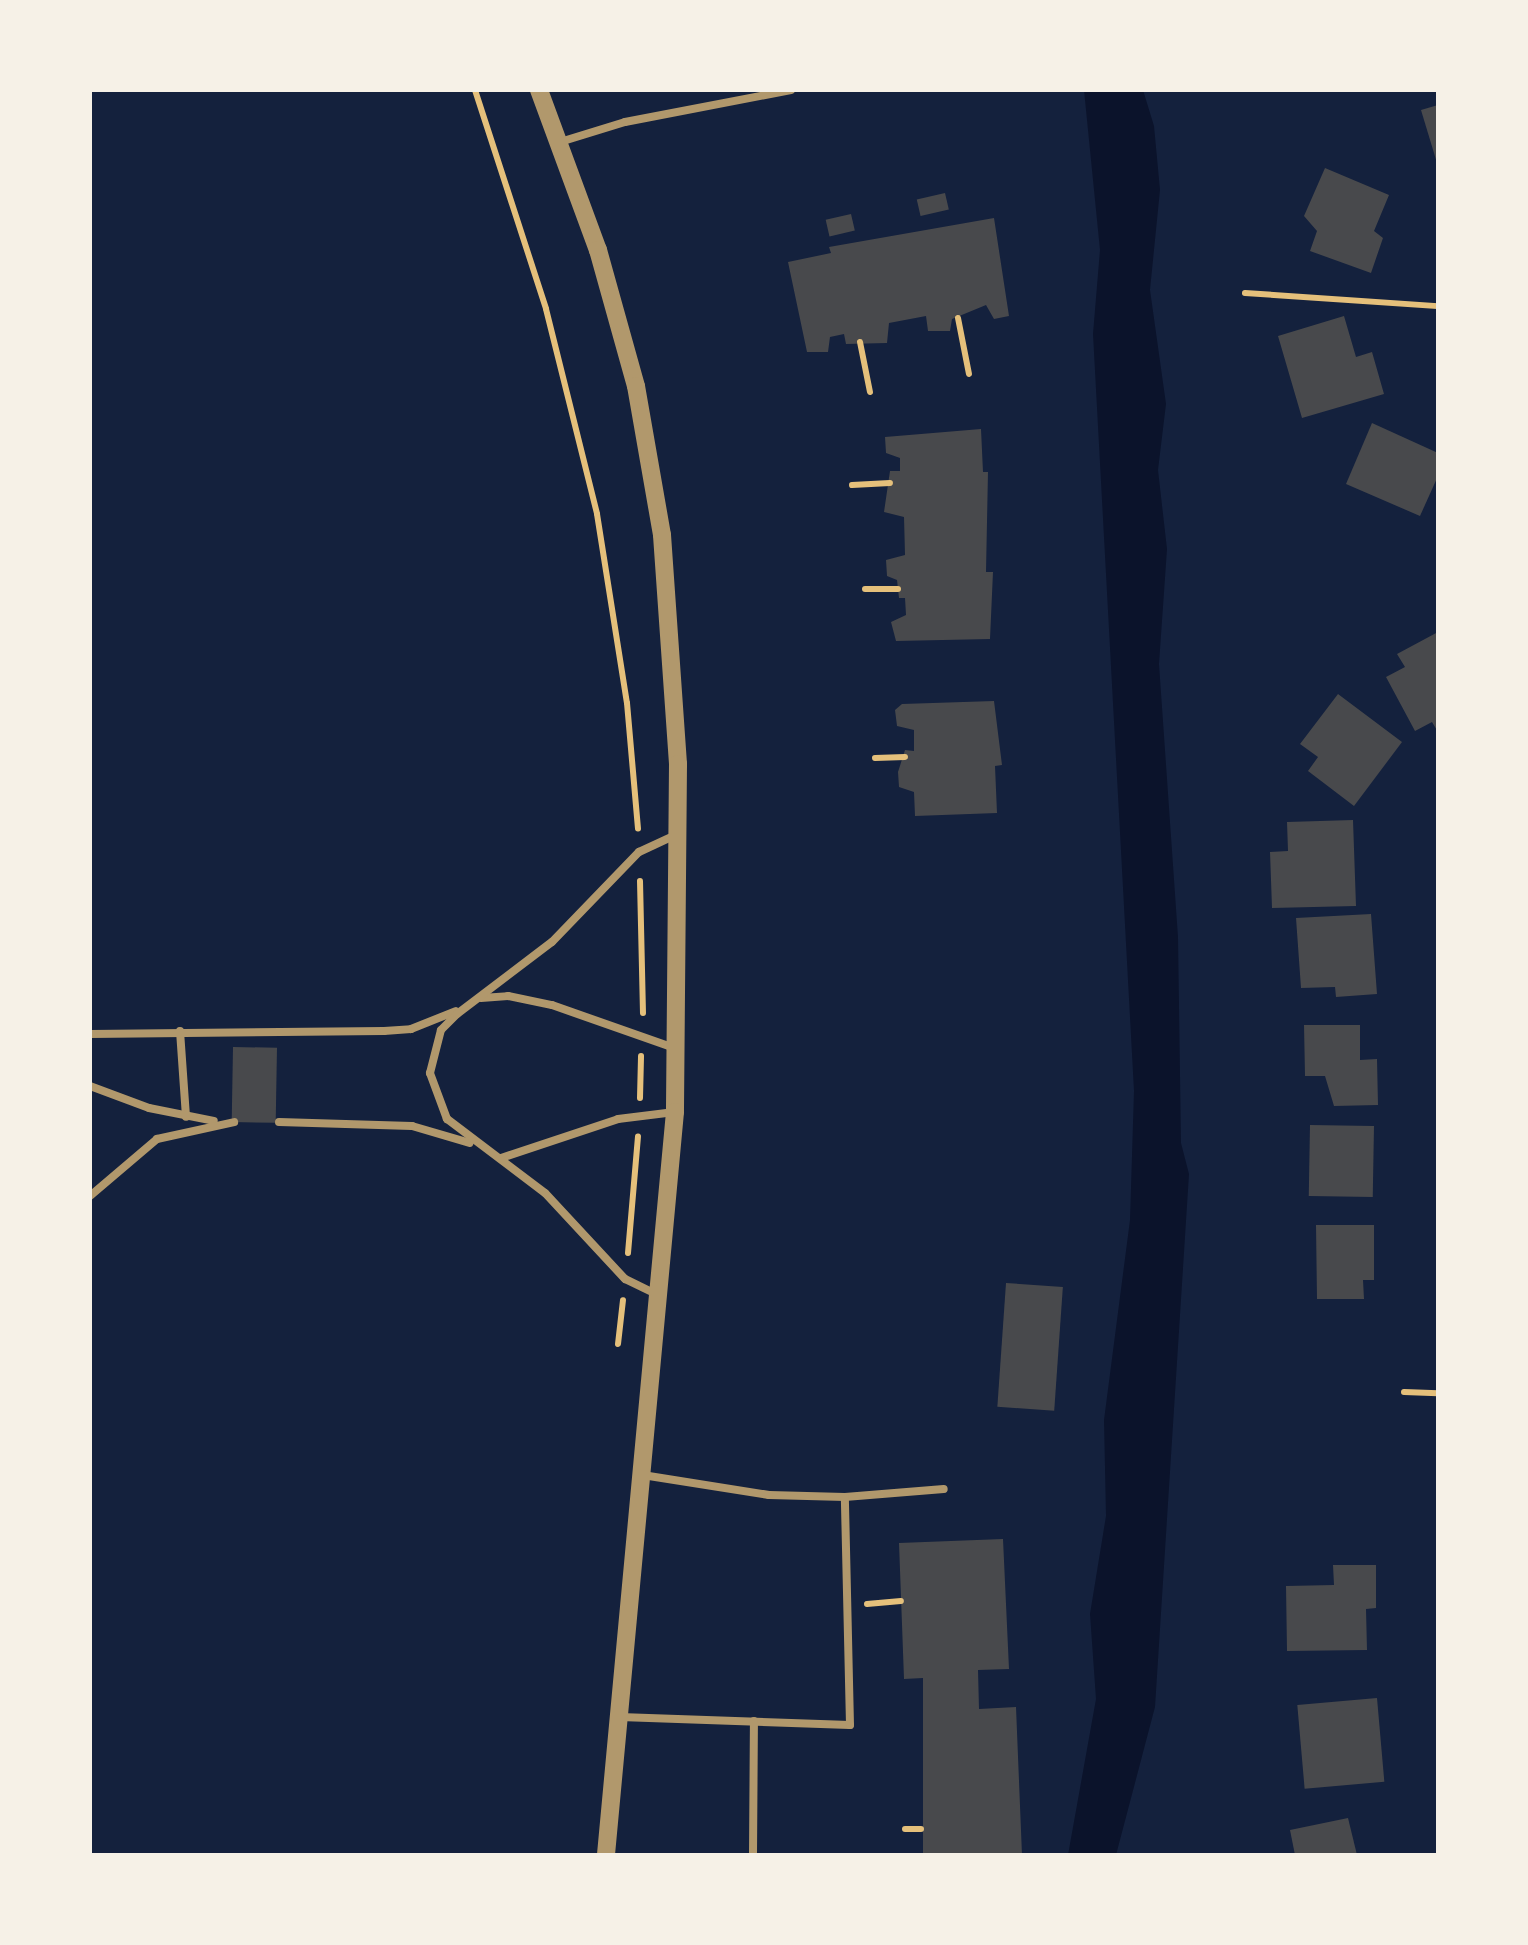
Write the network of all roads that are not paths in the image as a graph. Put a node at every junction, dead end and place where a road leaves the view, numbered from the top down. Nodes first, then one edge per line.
1 (539, 90) edge
2 (791, 90) edge
3 (560, 142) junction
4 (678, 834) junction
5 (480, 998) junction
6 (180, 1031) junction
7 (90, 1034) edge
8 (678, 1050) junction
9 (90, 1086) edge
10 (675, 1112) junction
11 (186, 1117) junction
12 (278, 1122) dead end
13 (502, 1158) junction
14 (90, 1196) edge
15 (660, 1296) junction
16 (641, 1475) junction
17 (944, 1489) dead end
18 (844, 1497) junction
19 (615, 1717) junction
20 (754, 1722) junction
21 (606, 1855) edge
22 (753, 1855) edge

1 - 3 street
2 - 3 lane
3 - 4 street
4 - 5 lane
4 - 8 street
5 - 6 lane
5 - 8 lane
5 - 13 lane
6 - 7 lane
6 - 11 lane
8 - 10 street
9 - 11 lane
10 - 13 lane
10 - 15 street
11 - 14 lane
12 - 13 lane
13 - 15 lane
15 - 16 street
16 - 18 lane
16 - 19 street
17 - 18 lane
18 - 20 lane
19 - 20 lane
19 - 21 street
20 - 22 lane

